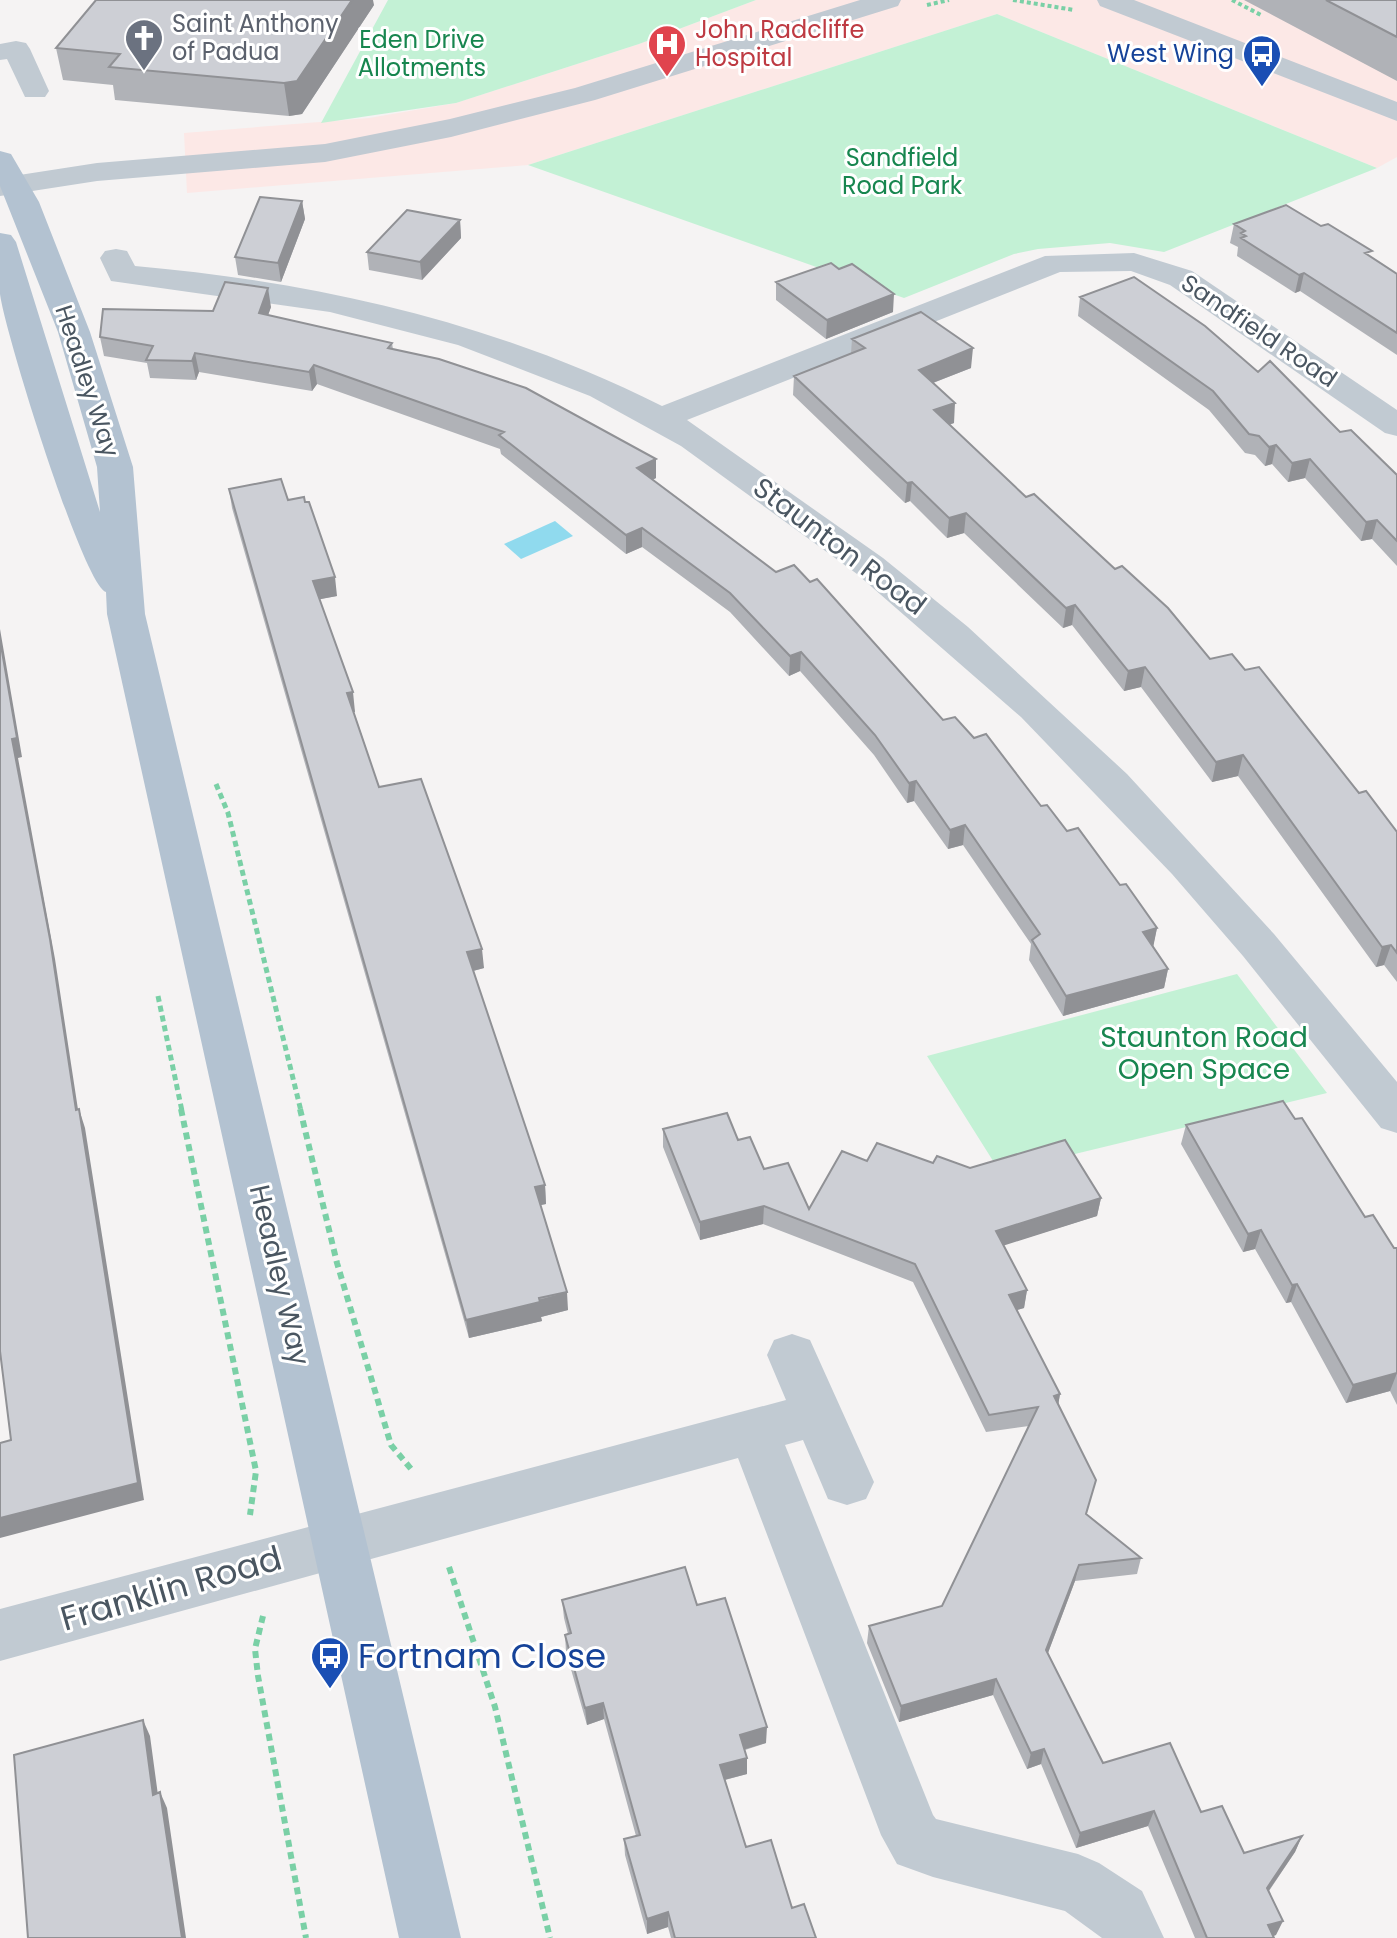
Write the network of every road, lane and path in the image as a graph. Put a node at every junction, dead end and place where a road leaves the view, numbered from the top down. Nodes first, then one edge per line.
1 (858, 0) edge
2 (888, 0) edge
3 (1078, 0) edge
4 (1121, 5) edge
5 (819, 19) junction
6 (1292, 43) dead end
7 (0, 52) edge
8 (1261, 57) junction
9 (35, 91) dead end
10 (1397, 112) edge
11 (3, 172) edge
12 (3, 257) edge
13 (116, 258) dead end
14 (662, 419) junction
15 (1397, 426) edge
16 (126, 614) junction
17 (155, 980) dead end
18 (1397, 1115) edge
19 (792, 1355) dead end
20 (818, 1414) junction
21 (754, 1432) junction
22 (847, 1482) dead end
23 (249, 1520) dead end
24 (341, 1541) junction
25 (445, 1556) dead end
26 (263, 1611) dead end
27 (0, 1635) edge
28 (306, 1938) edge
29 (430, 1938) edge
30 (550, 1938) edge
31 (1133, 1938) edge

1 - 5 street
2 - 5 street
3 - 4 street
4 - 8 street
5 - 11 street
6 - 8 street
7 - 9 street
8 - 10 street
11 - 16 main road, Headley Way
12 - 16 main road, Headley Way
13 - 14 street, Staunton Road
14 - 15 street, Sandfield Road
14 - 18 street, Staunton Road
16 - 24 main road, Headley Way
17 - 23 path
19 - 20 street
20 - 21 street
20 - 22 street
21 - 24 street
21 - 31 street
24 - 27 street, Franklin Road
24 - 29 main road, Headley Way
25 - 30 path
26 - 28 path

